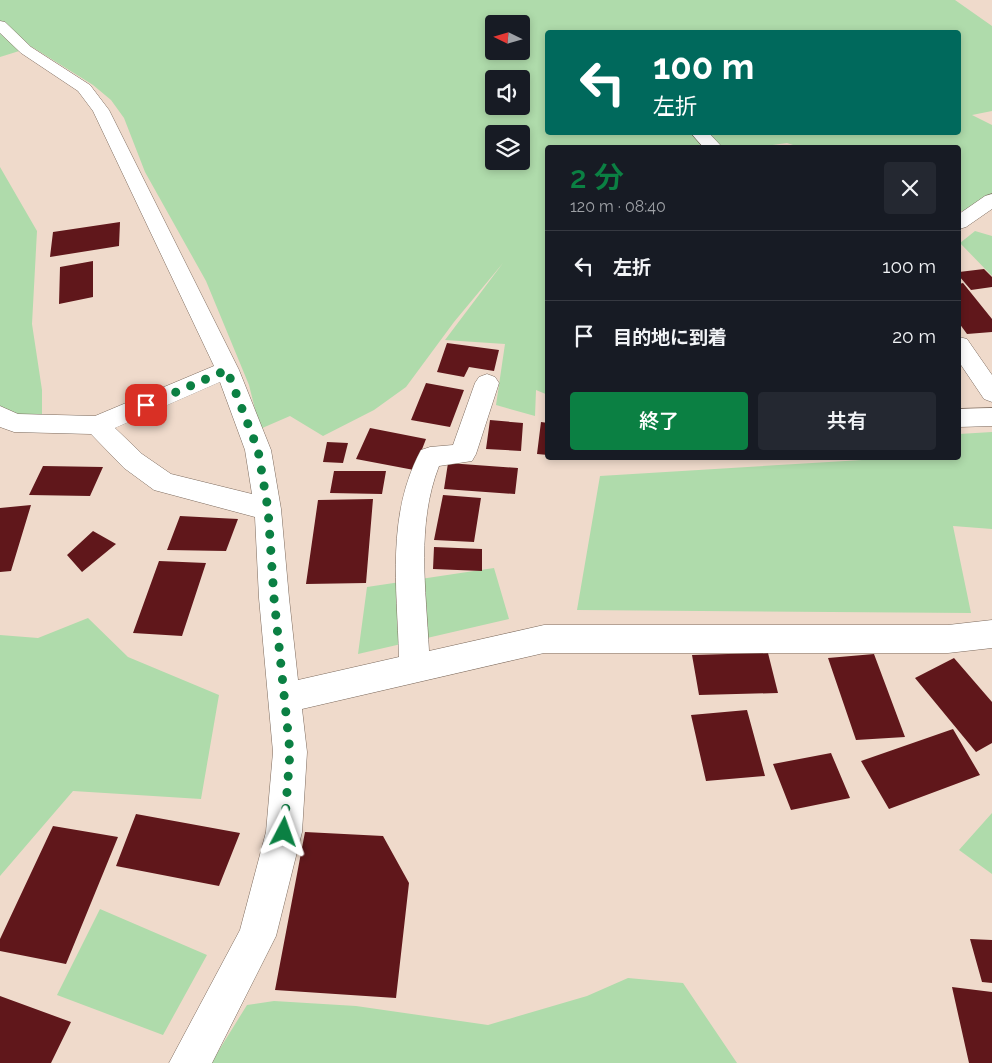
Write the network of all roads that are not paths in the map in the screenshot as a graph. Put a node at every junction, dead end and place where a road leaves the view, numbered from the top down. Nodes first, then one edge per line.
1 (0, 25) edge
2 (701, 135) edge
3 (711, 145) edge
4 (992, 200) edge
5 (961, 222) edge
6 (974, 356) edge
7 (227, 370) junction
8 (487, 382) dead end
9 (992, 393) edge
10 (0, 415) edge
11 (992, 417) edge
12 (961, 418) edge
13 (97, 426) junction
14 (268, 509) junction
15 (992, 634) edge
16 (415, 669) junction
17 (285, 698) junction
18 (190, 1063) edge

1 - 7 street
2 - 3 street
4 - 5 street
6 - 9 street
7 - 13 street
7 - 14 street
8 - 16 street
10 - 13 street
11 - 12 street
13 - 14 street
14 - 17 street
15 - 16 street
16 - 17 street
17 - 18 street

